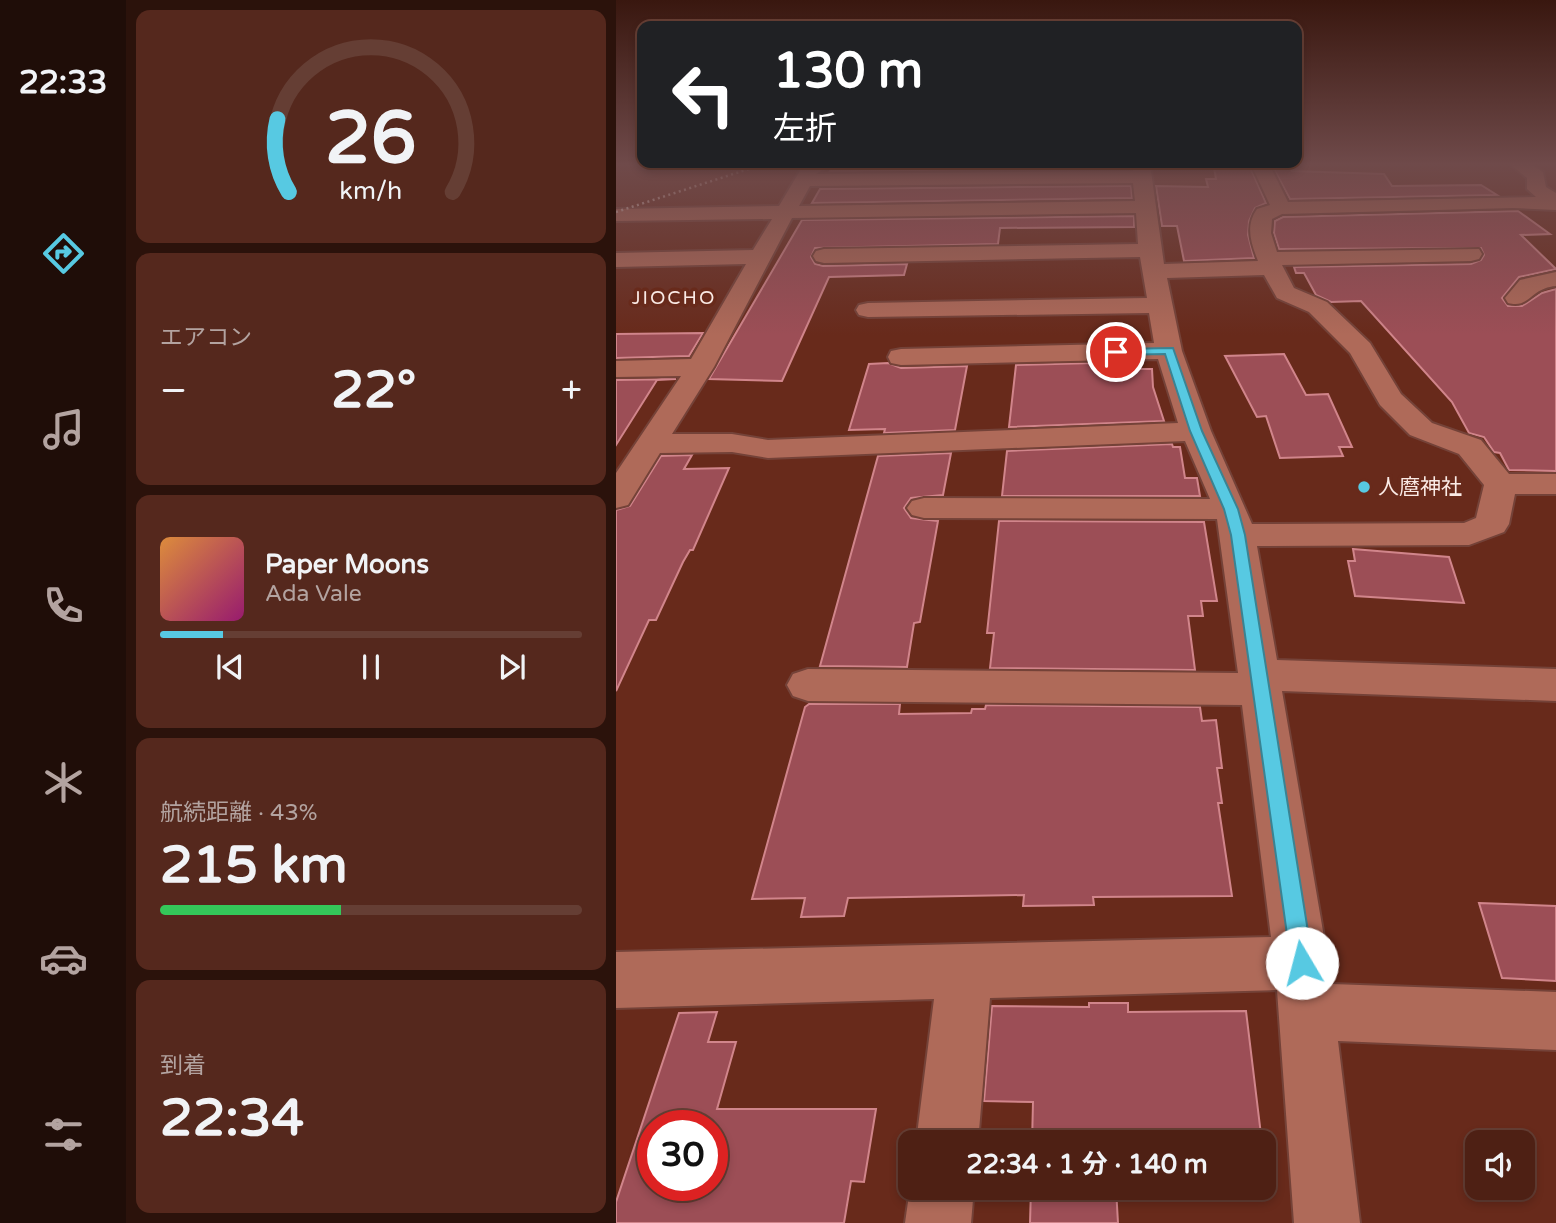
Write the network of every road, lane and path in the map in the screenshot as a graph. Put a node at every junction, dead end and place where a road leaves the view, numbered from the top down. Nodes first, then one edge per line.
1 (780, 221) edge
2 (1147, 221) edge
3 (1259, 221) edge
4 (1471, 254) dead end
5 (824, 256) dead end
6 (761, 257) junction
7 (616, 260) edge
8 (1152, 261) junction
9 (1270, 264) junction
10 (1556, 279) edge
11 (1517, 298) dead end
12 (1161, 305) junction
13 (868, 310) dead end
14 (1170, 351) junction
15 (901, 357) dead end
16 (700, 367) junction
17 (616, 369) edge
18 (1196, 431) junction
19 (650, 444) junction
20 (1500, 484) junction
21 (1556, 484) edge
22 (616, 498) edge
23 (924, 508) dead end
24 (1234, 522) junction
25 (1260, 682) junction
26 (808, 685) dead end
27 (1556, 685) edge
28 (965, 971) junction
29 (616, 980) edge
30 (1305, 987) junction
31 (1556, 1021) edge
32 (948, 1130) edge
33 (941, 1200) edge
34 (938, 1223) edge
35 (1327, 1223) edge

1 - 6 street
2 - 8 street
3 - 9 street
4 - 9 street
5 - 8 street
6 - 7 street
6 - 16 street
8 - 9 street
8 - 12 street
9 - 20 street
10 - 11 street
12 - 13 street
12 - 14 street
14 - 15 street
14 - 18 street
16 - 17 street
16 - 19 street
18 - 19 street
18 - 24 street
19 - 22 street
20 - 21 street
20 - 24 street
23 - 24 street
24 - 25 street
25 - 26 street
25 - 27 street
25 - 30 street
28 - 29 street
28 - 30 street
28 - 32 street
30 - 31 street
30 - 35 street
33 - 34 street

